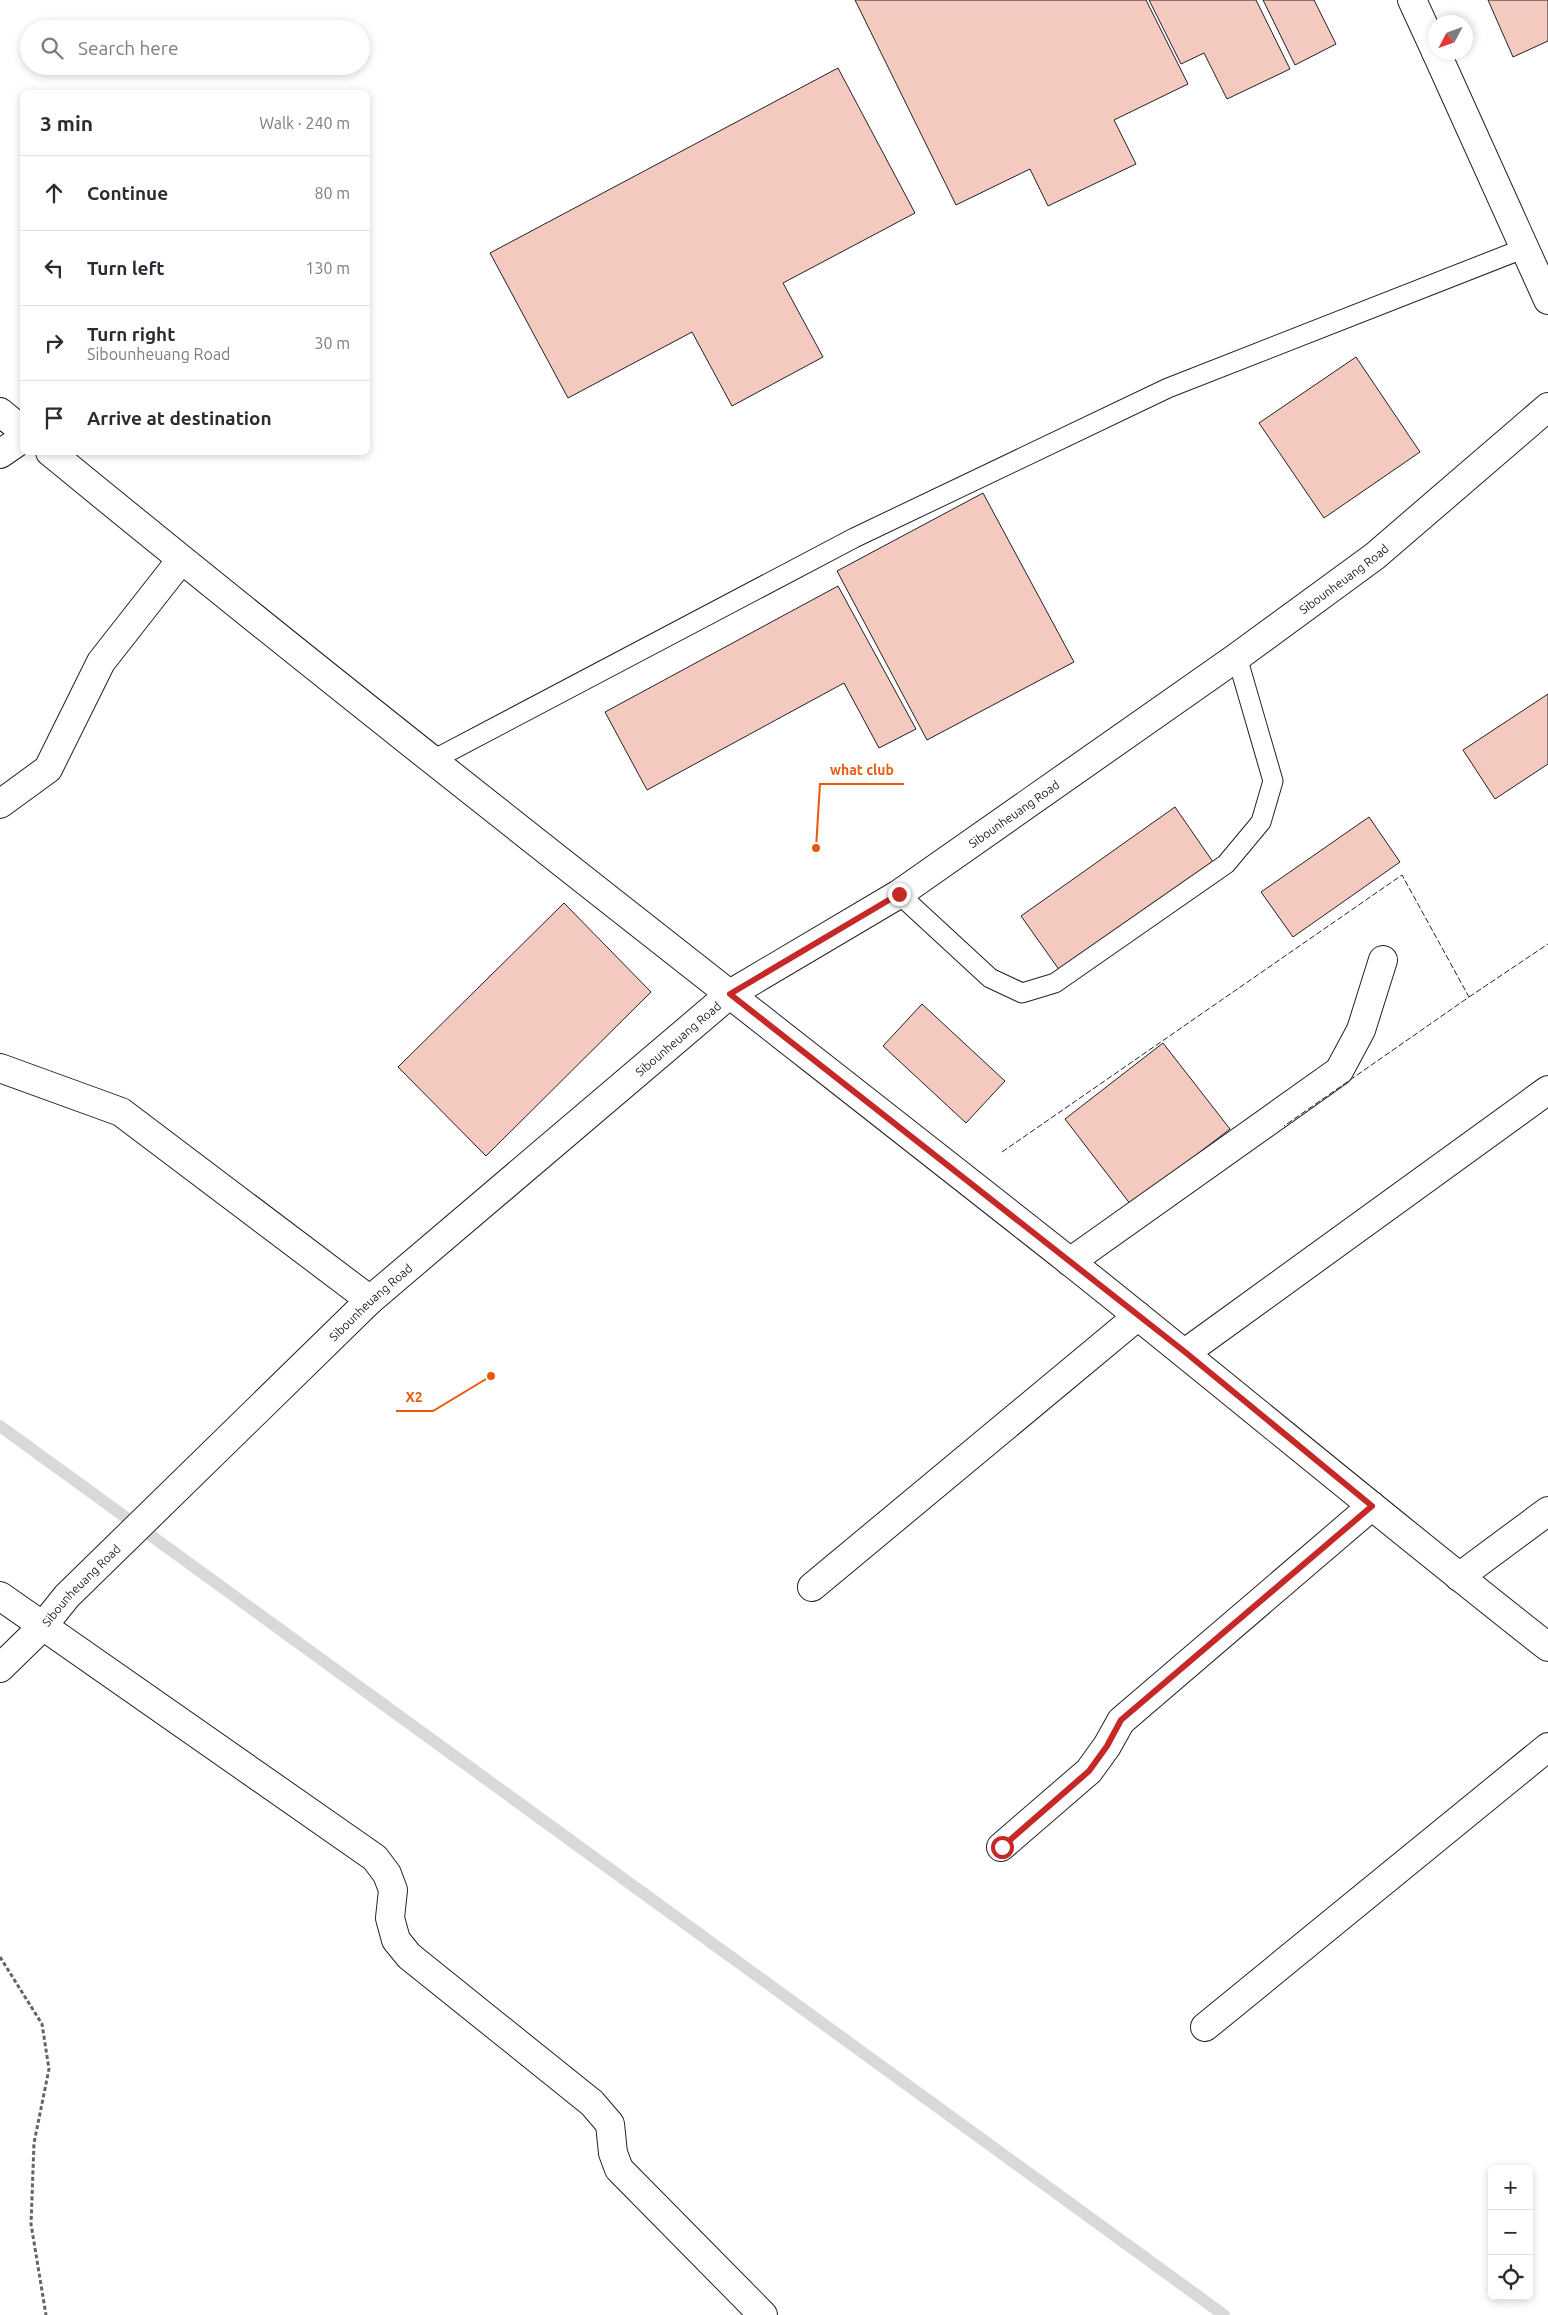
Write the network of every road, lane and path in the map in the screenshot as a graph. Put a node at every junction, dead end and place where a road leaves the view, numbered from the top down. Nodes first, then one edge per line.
1 (1412, 0) edge
2 (1428, 35) edge
3 (1440, 60) edge
4 (1525, 248) junction
5 (1548, 300) edge
6 (1548, 408) edge
7 (0, 412) edge
8 (20, 428) edge
9 (20, 440) edge
10 (0, 454) edge
11 (54, 455) edge
12 (182, 560) junction
13 (1237, 657) junction
14 (434, 760) junction
15 (0, 804) edge
16 (899, 894) junction
17 (1383, 960) dead end
18 (730, 994) junction
19 (0, 1068) edge
20 (1548, 1090) edge
21 (1070, 1262) junction
22 (370, 1300) junction
23 (1138, 1316) junction
24 (1185, 1352) junction
25 (1372, 1506) junction
26 (1548, 1511) edge
27 (1459, 1577) junction
28 (812, 1587) dead end
29 (0, 1596) edge
30 (42, 1627) junction
31 (1548, 1647) edge
32 (0, 1668) edge
33 (1548, 1747) edge
34 (1002, 1847) dead end
35 (0, 1957) edge
36 (1205, 2027) dead end
37 (46, 2315) edge
38 (763, 2315) edge

1 - 2 street
3 - 4 street
4 - 5 street
4 - 14 lane
6 - 13 street, Sibounheuang Road
7 - 8 street
9 - 10 street
11 - 12 street
12 - 14 street
12 - 15 street
13 - 16 street, Sibounheuang Road
13 - 16 lane
14 - 18 street
16 - 18 street, Sibounheuang Road
17 - 21 street
18 - 21 street
18 - 22 street, Sibounheuang Road
19 - 22 street
20 - 24 street
21 - 23 street
22 - 30 street, Sibounheuang Road
23 - 24 street
23 - 28 street
24 - 25 street
25 - 27 street
25 - 34 street
26 - 27 street
27 - 31 street
29 - 30 street
30 - 32 street, Sibounheuang Road
30 - 38 street
33 - 36 street
35 - 37 path

